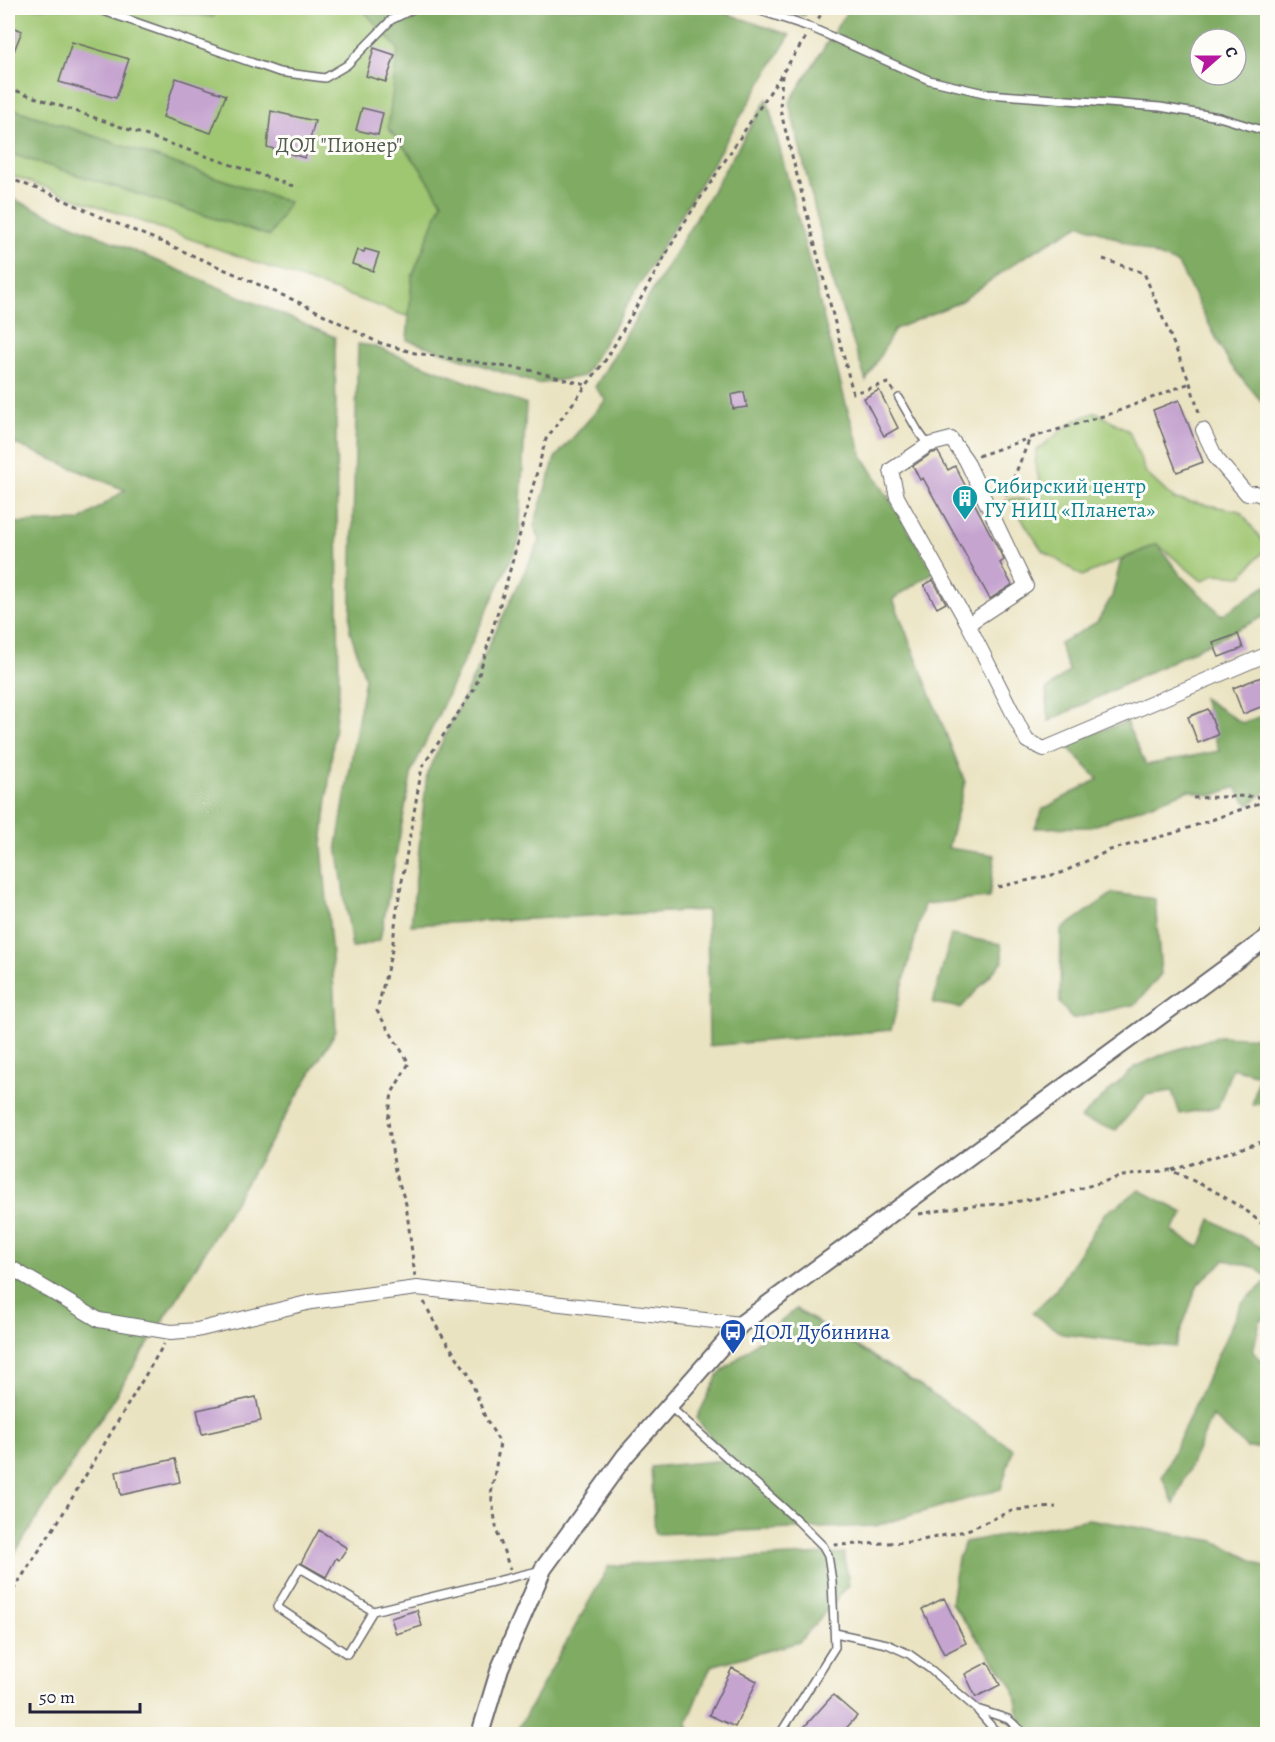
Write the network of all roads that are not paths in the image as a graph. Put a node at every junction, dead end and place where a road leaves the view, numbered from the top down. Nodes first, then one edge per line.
1 (94, 8) edge
2 (415, 8) edge
3 (752, 8) edge
4 (1268, 132) edge
5 (900, 398) road end
6 (1203, 430) road end
7 (928, 445) junction
8 (1268, 498) edge
9 (968, 624) junction
10 (1268, 654) edge
11 (1268, 937) edge
12 (8, 1266) edge
13 (741, 1324) junction
14 (669, 1406) junction
15 (543, 1569) junction
16 (373, 1611) junction
17 (835, 1633) junction
18 (977, 1709) junction
19 (480, 1734) edge
20 (780, 1734) edge
21 (998, 1734) edge
22 (1025, 1734) edge

1 - 2 lane
3 - 4 lane
5 - 7 lane
6 - 8 street
7 - 9 street
7 - 9 street
9 - 10 street
11 - 13 street
12 - 13 street
13 - 14 street
14 - 15 street
14 - 17 lane
15 - 16 lane
15 - 19 street
16 - 16 lane
17 - 18 lane
17 - 20 lane
18 - 21 lane
18 - 22 lane

